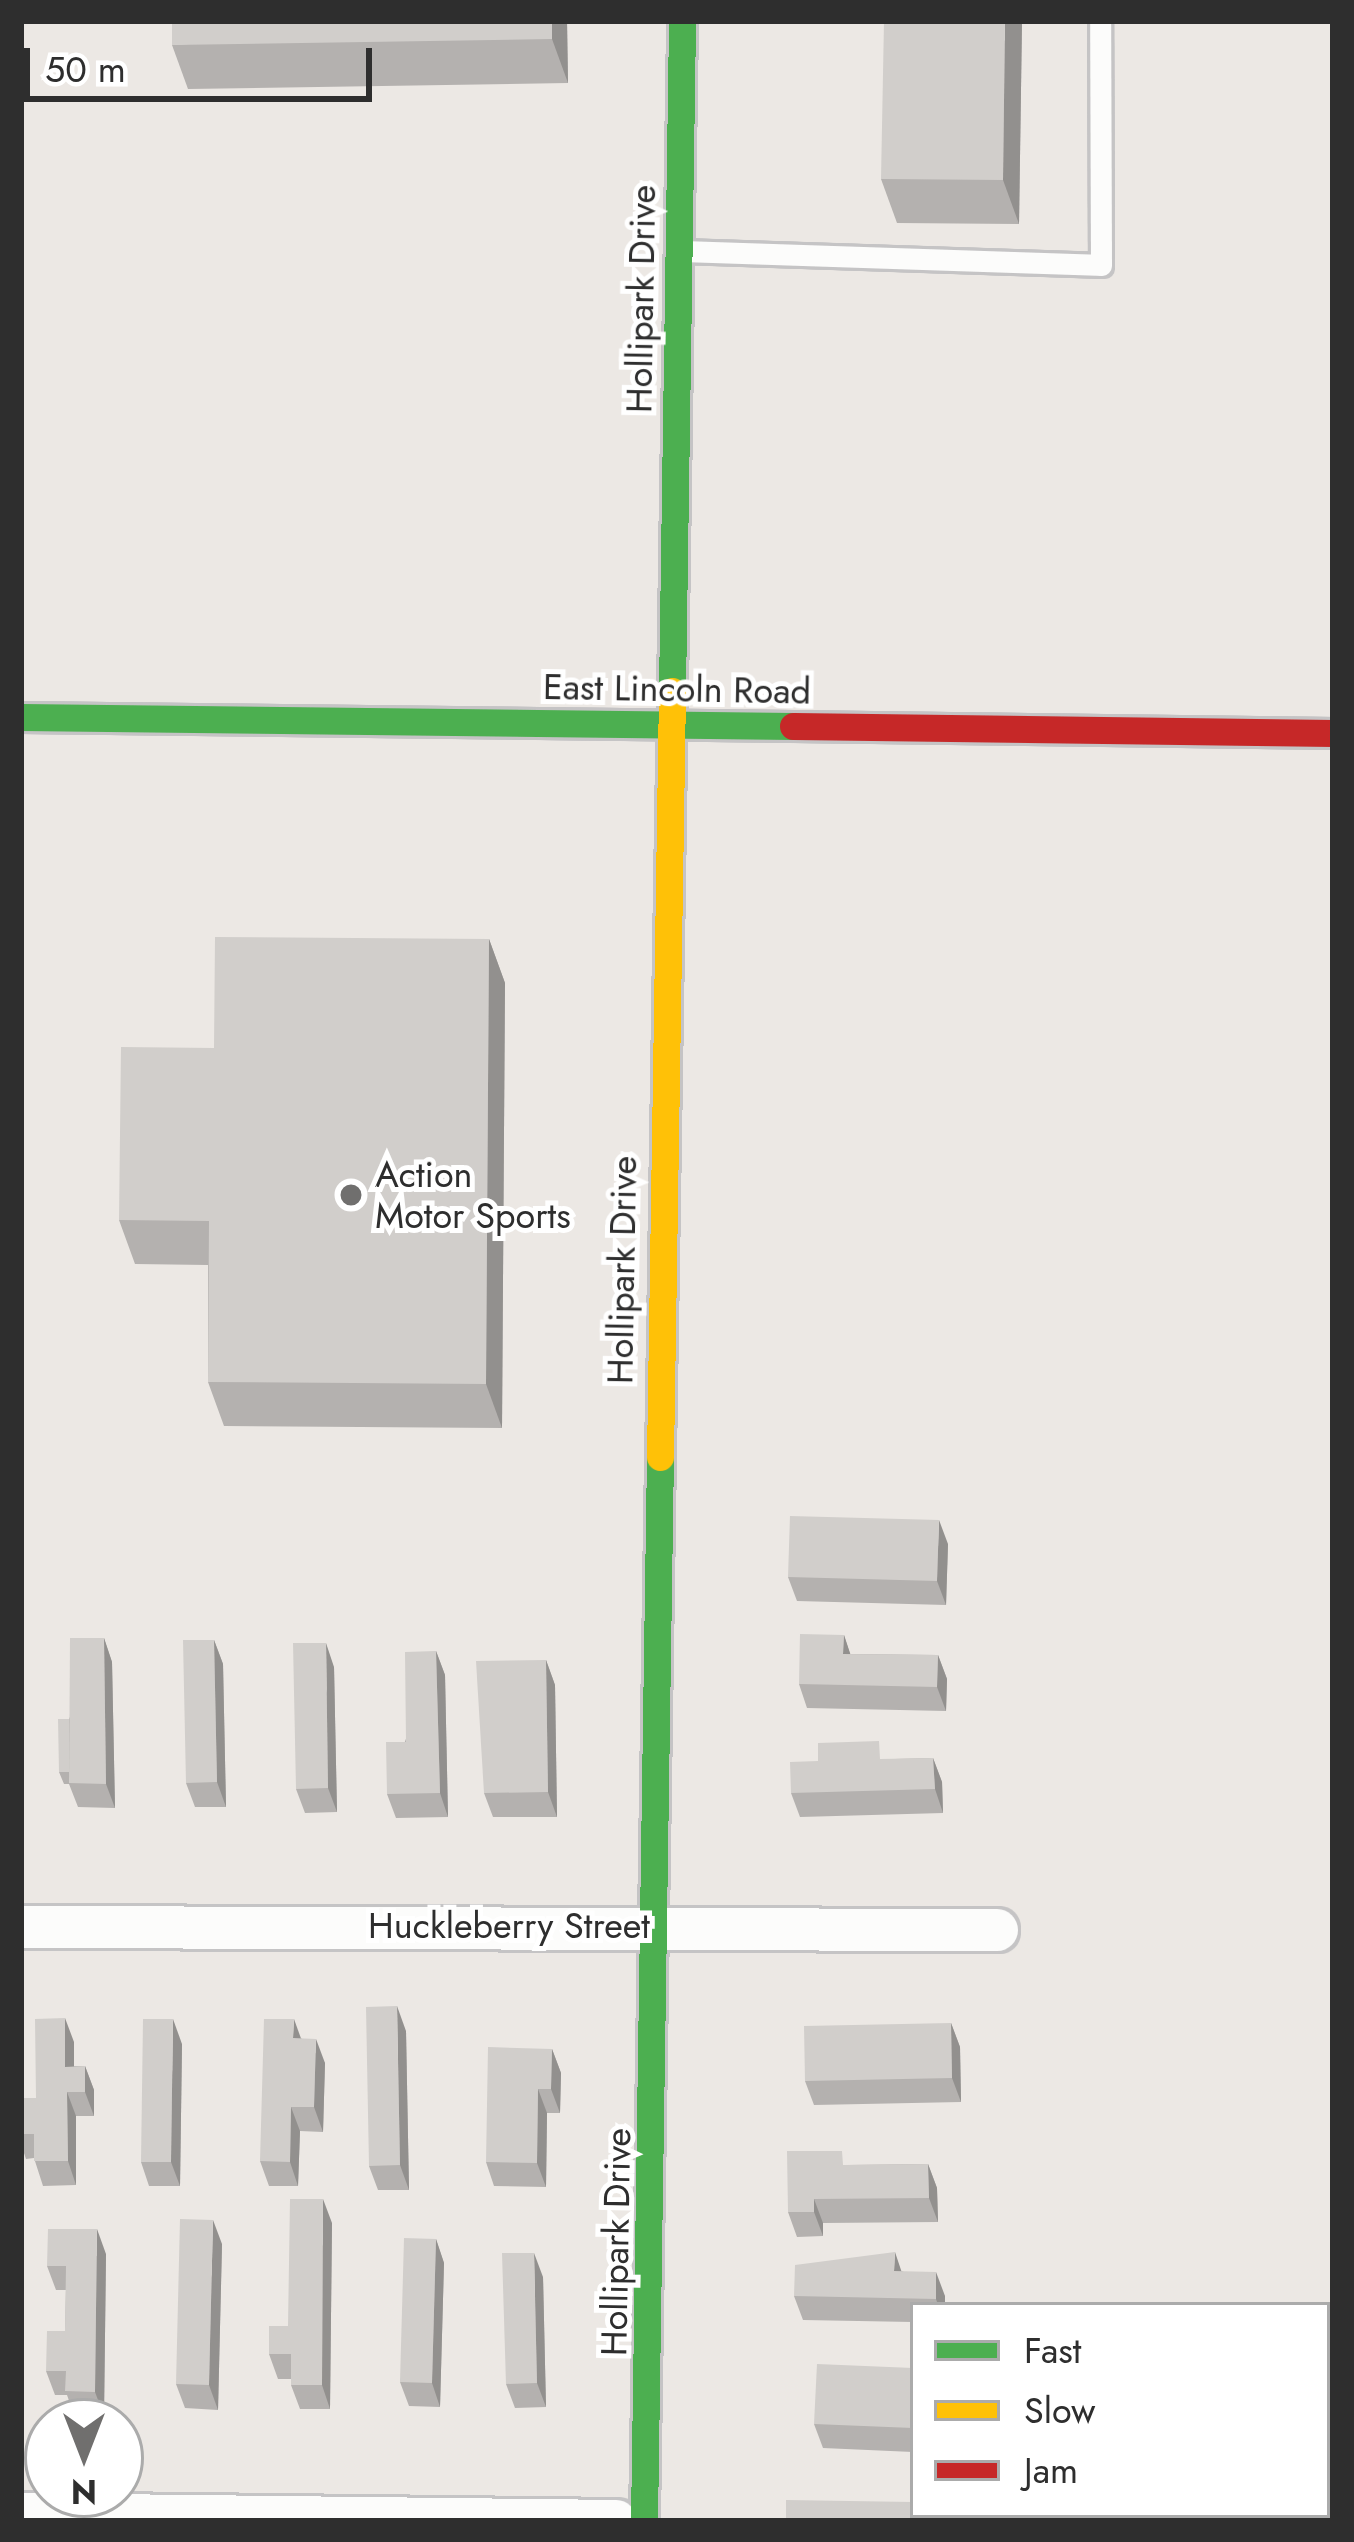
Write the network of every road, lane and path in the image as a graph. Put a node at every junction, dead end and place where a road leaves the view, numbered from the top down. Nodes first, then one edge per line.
1 (682, 21) edge
2 (1100, 21) edge
3 (678, 251) junction
4 (21, 717) edge
5 (671, 724) junction
6 (1333, 733) edge
7 (651, 1926) junction
8 (21, 1927) edge
9 (997, 1930) dead end
10 (21, 2514) edge
11 (616, 2521) edge
12 (644, 2521) edge

1 - 3 street, Hollipark Drive
2 - 3 lane
3 - 5 street, Hollipark Drive
4 - 5 street, East Lincoln Road
5 - 6 street, East Lincoln Road
5 - 7 street, Hollipark Drive
7 - 8 street, Huckleberry Street
7 - 9 street, Huckleberry Street
7 - 12 street, Hollipark Drive
10 - 11 street

